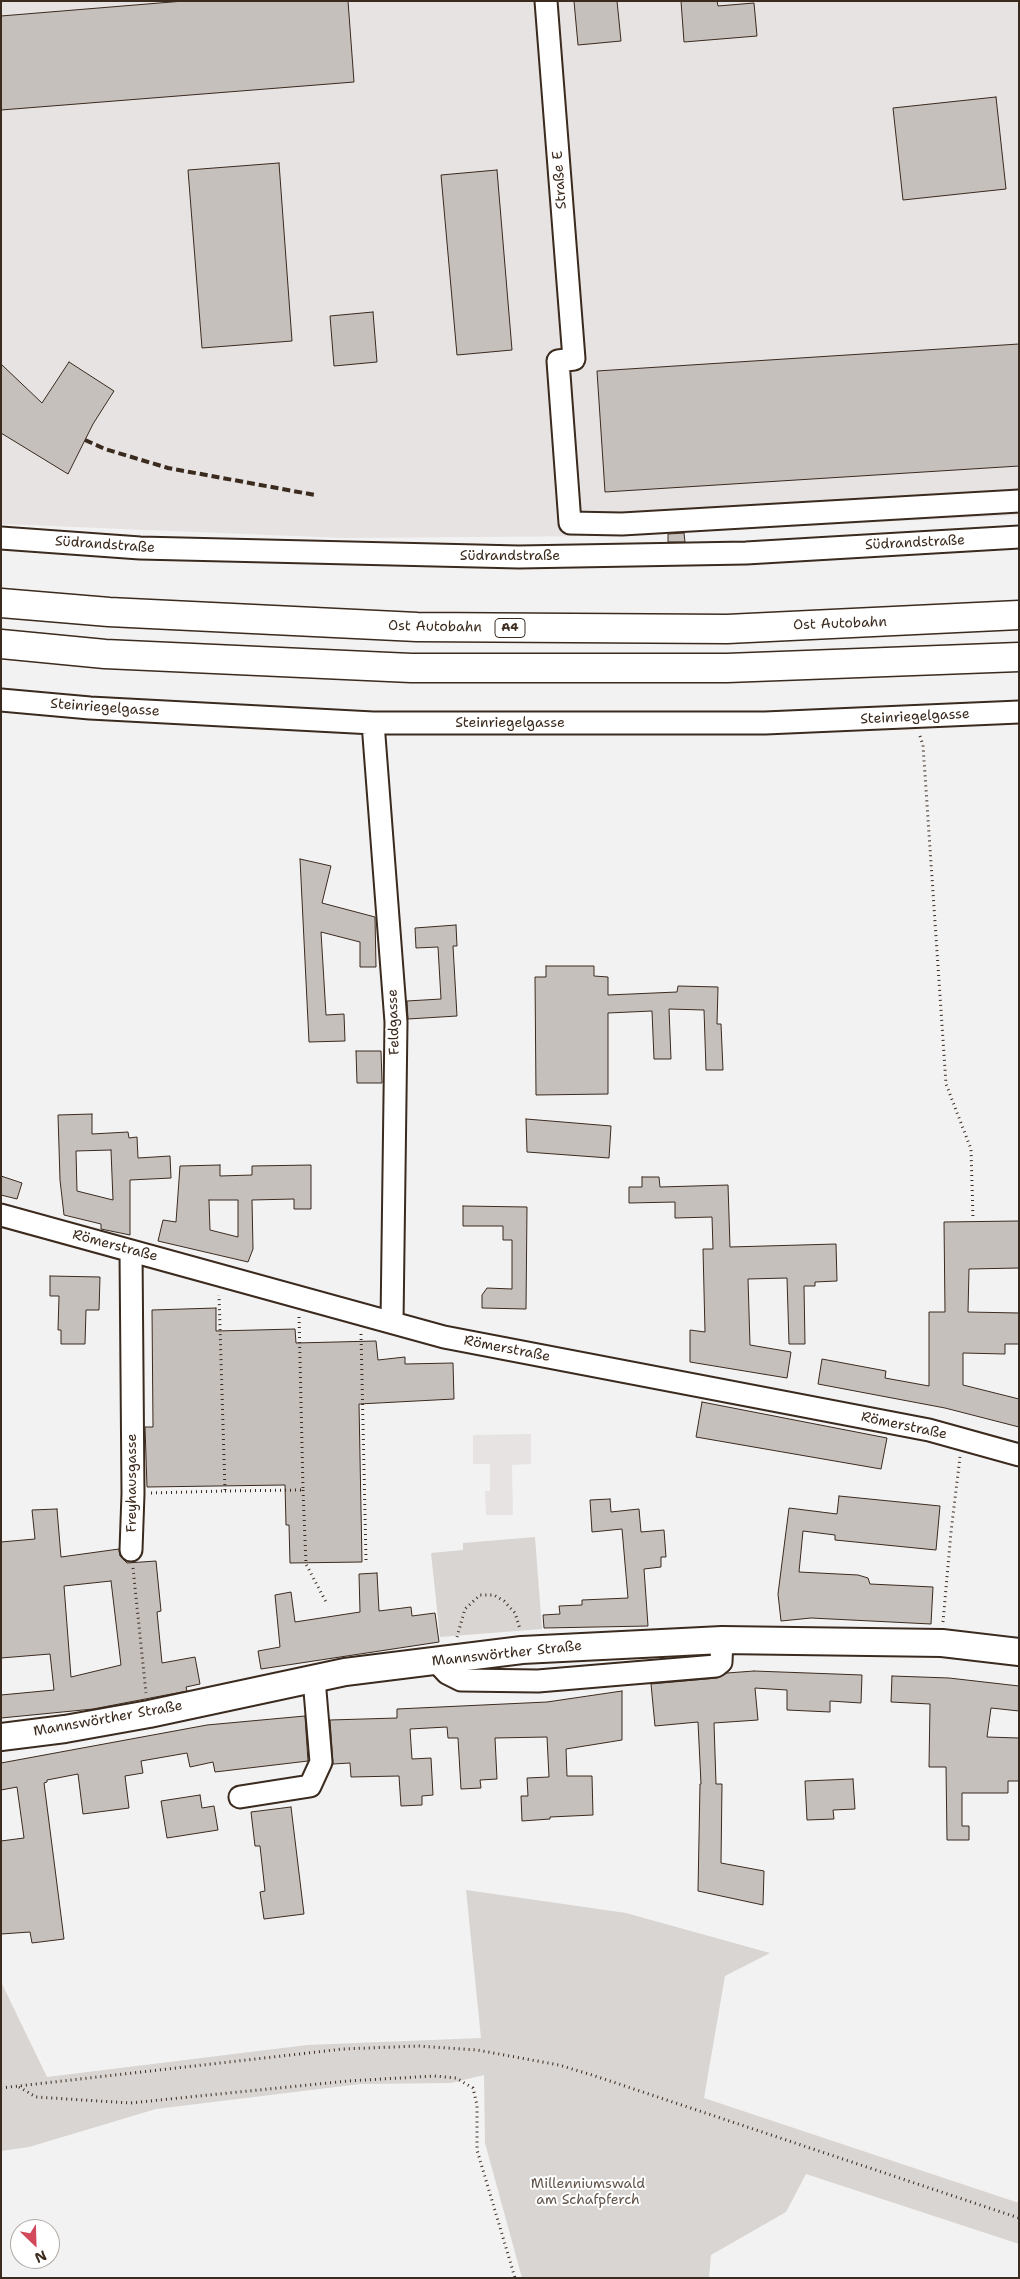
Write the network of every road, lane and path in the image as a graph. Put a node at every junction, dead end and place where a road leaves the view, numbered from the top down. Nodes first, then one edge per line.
1 (546, 1) edge
2 (1019, 501) edge
3 (1019, 537) edge
4 (1, 538) edge
5 (1, 603) edge
6 (1019, 615) edge
7 (1, 644) edge
8 (1019, 657) edge
9 (1, 700) edge
10 (1019, 712) edge
11 (912, 718) junction
12 (373, 723) junction
13 (1, 1215) edge
14 (973, 1219) dead end
15 (131, 1251) junction
16 (218, 1274) junction
17 (299, 1296) junction
18 (361, 1313) junction
19 (392, 1322) junction
20 (963, 1439) junction
21 (1019, 1455) edge
22 (303, 1490) junction
23 (225, 1491) junction
24 (133, 1494) junction
25 (131, 1550) joint
26 (366, 1560) dead end
27 (326, 1602) dead end
28 (722, 1640) junction
29 (942, 1643) junction
30 (617, 1644) junction
31 (522, 1650) junction
32 (1019, 1652) edge
33 (447, 1659) junction
34 (618, 1674) junction
35 (314, 1678) junction
36 (149, 1714) junction
37 (1, 1737) edge
38 (240, 1797) dead end
39 (18, 2087) junction
40 (1, 2088) edge
41 (1019, 2218) edge
42 (515, 2278) edge

1 - 2 street, Straße E
3 - 4 street, Südrandstraße
5 - 6 highway, Ost Autobahn / A4
7 - 8 highway
9 - 12 street, Steinriegelgasse
10 - 11 street, Steinriegelgasse
11 - 12 street, Steinriegelgasse
11 - 14 path
12 - 19 street, Feldgasse
13 - 15 street, Römerstraße
15 - 16 street, Römerstraße
15 - 24 street, Freyhausgasse
16 - 17 street, Römerstraße
16 - 23 path
17 - 18 street, Römerstraße
17 - 22 path
18 - 19 street, Römerstraße
18 - 26 path
19 - 20 street, Römerstraße
20 - 21 street, Römerstraße
20 - 29 path
22 - 23 path
22 - 27 path
23 - 24 path
24 - 25 street, Freyhausgasse
25 - 36 path, Freyhausgasse
28 - 29 main road, Mannswörther Straße
28 - 30 main road, Mannswörther Straße
28 - 34 street
29 - 32 main road, Mannswörther Straße
30 - 31 main road, Mannswörther Straße
30 - 34 street
31 - 33 main road, Mannswörther Straße
31 - 33 path
33 - 34 street
33 - 35 main road, Mannswörther Straße
35 - 36 main road, Mannswörther Straße
35 - 38 street
36 - 37 main road, Mannswörther Straße
39 - 40 path
39 - 41 path
39 - 42 path

